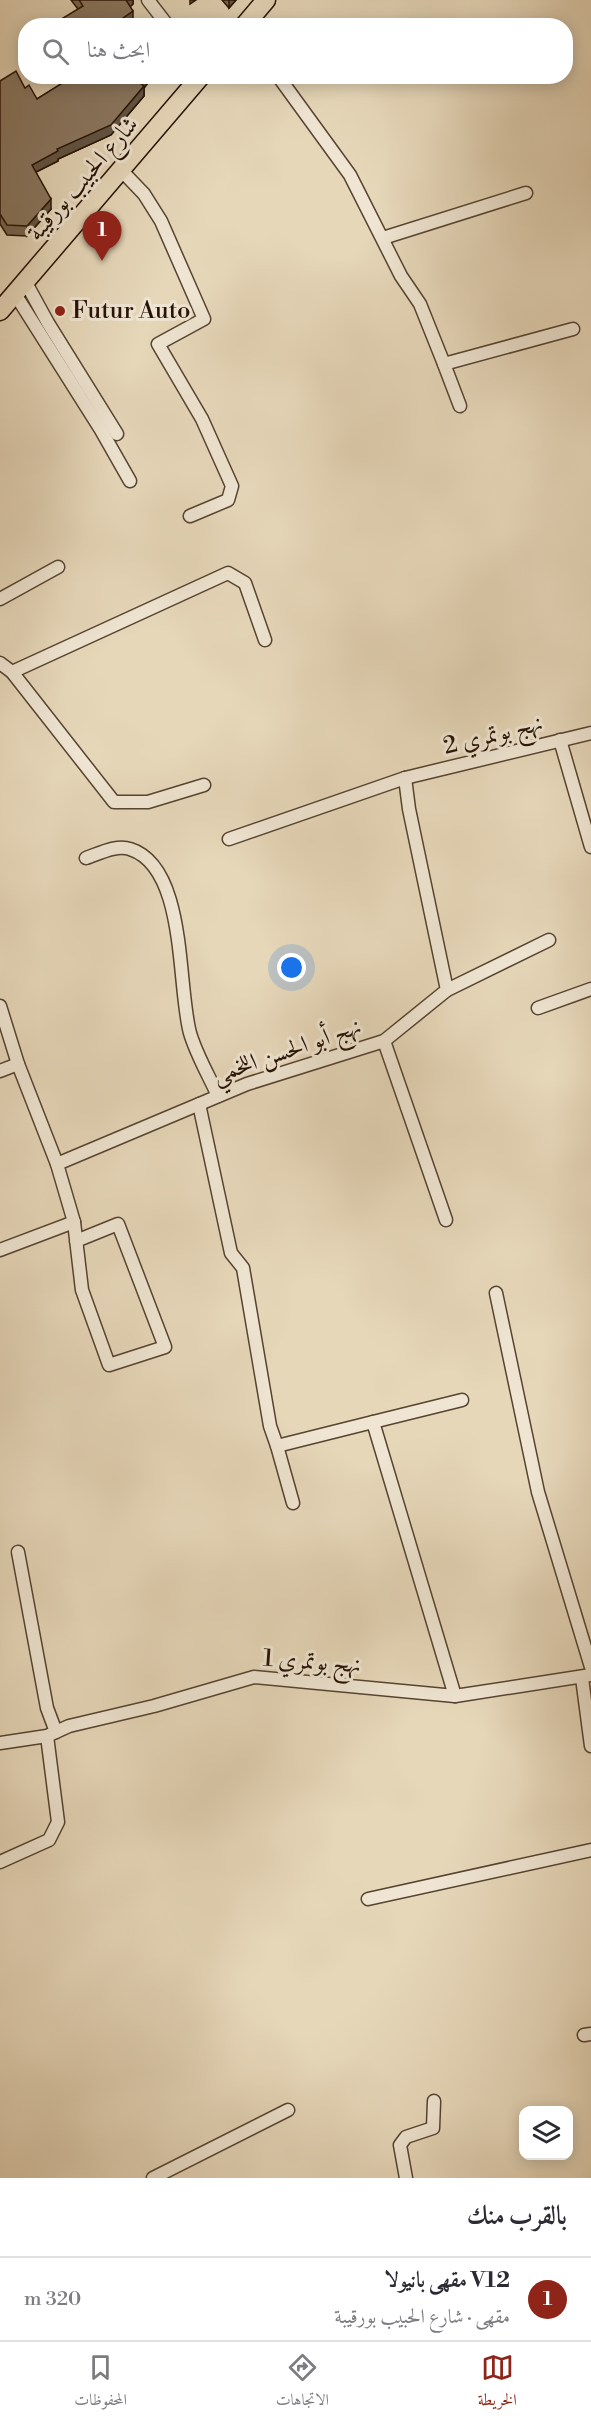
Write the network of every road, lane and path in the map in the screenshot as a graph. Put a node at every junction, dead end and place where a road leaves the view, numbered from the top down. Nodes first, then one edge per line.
1 (148, 0) edge
2 (266, 0) edge
3 (162, 18) edge
4 (251, 18) edge
5 (194, 84) edge
6 (284, 84) edge
7 (122, 171) junction
8 (526, 193) dead end
9 (382, 238) junction
10 (9, 299) edge
11 (573, 329) dead end
12 (444, 364) junction
13 (460, 405) dead end
14 (117, 434) dead end
15 (130, 481) dead end
16 (190, 516) dead end
17 (58, 567) dead end
18 (0, 599) edge
19 (265, 640) dead end
20 (0, 663) edge
21 (12, 672) junction
22 (591, 733) edge
23 (560, 740) junction
24 (405, 778) junction
25 (204, 785) dead end
26 (229, 839) dead end
27 (591, 847) edge
28 (86, 858) dead end
29 (549, 940) dead end
30 (591, 989) edge
31 (447, 990) junction
32 (0, 1006) edge
33 (538, 1008) dead end
34 (384, 1041) junction
35 (18, 1064) junction
36 (0, 1071) edge
37 (218, 1096) junction
38 (199, 1104) junction
39 (57, 1164) junction
40 (447, 1220) dead end
41 (74, 1222) junction
42 (76, 1241) junction
43 (0, 1250) edge
44 (496, 1293) dead end
45 (462, 1400) dead end
46 (373, 1422) junction
47 (277, 1446) junction
48 (293, 1503) dead end
49 (18, 1552) dead end
50 (591, 1667) edge
51 (586, 1677) edge
52 (455, 1696) junction
53 (52, 1734) junction
54 (0, 1743) edge
55 (591, 1746) edge
56 (591, 1850) edge
57 (0, 1862) edge
58 (368, 1899) dead end
59 (434, 2101) dead end
60 (288, 2110) dead end
61 (153, 2178) edge
62 (406, 2178) edge

1 - 3 street
2 - 4 main road
5 - 7 main road, شارع الحبيب بورقيبة
6 - 9 street
7 - 10 main road, شارع الحبيب بورقيبة
7 - 16 street
8 - 9 street
9 - 12 street
10 - 14 street
10 - 15 street
11 - 12 street
12 - 13 street
17 - 18 street
19 - 21 street
20 - 21 street
21 - 25 street
22 - 23 street, نهج بوتمري 2
23 - 24 street, نهج بوتمري 2
23 - 27 street
24 - 26 street, نهج بوتمري 2
24 - 31 street
28 - 37 street
29 - 31 street, نهج أبو الحسن اللخمي
30 - 33 street
31 - 34 street, نهج أبو الحسن اللخمي
32 - 35 street
34 - 37 street, نهج أبو الحسن اللخمي
34 - 40 street
35 - 36 street
35 - 39 street
37 - 38 street, نهج أبو الحسن اللخمي
38 - 39 street, نهج أبو الحسن اللخمي
38 - 47 street
39 - 41 street
41 - 42 street
41 - 43 street
42 - 42 street
44 - 50 street
45 - 46 street
46 - 47 street
46 - 52 street
47 - 48 street
49 - 53 street
51 - 52 street, نهج بوتمري 1
51 - 55 street
52 - 53 street, نهج بوتمري 1
53 - 54 street, نهج بوتمري 1
53 - 57 street
56 - 58 street
59 - 62 street
60 - 61 street

